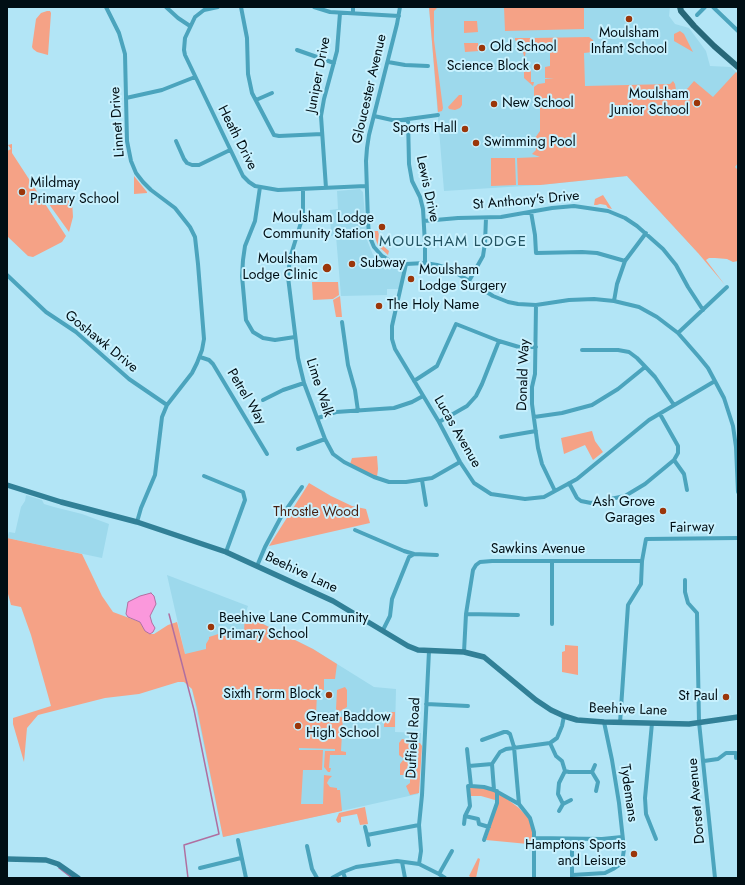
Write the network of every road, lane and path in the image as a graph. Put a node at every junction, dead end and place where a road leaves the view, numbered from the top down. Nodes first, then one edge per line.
1 (106, 7) edge
2 (166, 7) edge
3 (218, 7) edge
4 (241, 7) edge
5 (314, 7) edge
6 (353, 7) edge
7 (400, 7) edge
8 (680, 7) edge
9 (705, 7) edge
10 (712, 7) edge
11 (340, 13) junction
12 (353, 14) junction
13 (697, 15) dead end
14 (399, 16) junction
15 (190, 26) junction
16 (738, 31) edge
17 (297, 50) dead end
18 (388, 62) junction
19 (334, 64) junction
20 (738, 65) edge
21 (428, 66) dead end
22 (195, 77) junction
23 (272, 93) dead end
24 (126, 98) junction
25 (256, 100) junction
26 (438, 115) dead end
27 (374, 116) junction
28 (408, 119) junction
29 (322, 134) junction
30 (176, 141) dead end
31 (230, 150) junction
32 (366, 186) junction
33 (260, 187) junction
34 (326, 188) junction
35 (303, 189) junction
36 (531, 212) junction
37 (486, 218) junction
38 (424, 221) junction
39 (646, 233) junction
40 (290, 258) junction
41 (310, 259) dead end
42 (624, 261) junction
43 (425, 263) junction
44 (406, 264) junction
45 (7, 275) edge
46 (469, 281) junction
47 (727, 288) dead end
48 (614, 301) junction
49 (536, 305) junction
50 (703, 310) junction
51 (342, 322) dead end
52 (678, 333) junction
53 (294, 337) junction
54 (498, 341) junction
55 (536, 347) junction
56 (582, 350) dead end
57 (200, 357) junction
58 (645, 367) junction
59 (715, 380) junction
60 (414, 381) junction
61 (304, 383) junction
62 (423, 396) junction
63 (262, 400) dead end
64 (167, 405) junction
65 (674, 405) junction
66 (358, 411) junction
67 (660, 414) junction
68 (534, 417) junction
69 (318, 418) junction
70 (439, 422) junction
71 (536, 431) junction
72 (501, 437) dead end
73 (325, 439) junction
74 (298, 449) dead end
75 (267, 454) dead end
76 (674, 460) junction
77 (460, 462) junction
78 (204, 476) dead end
79 (422, 480) junction
80 (738, 482) edge
81 (569, 483) junction
82 (7, 485) edge
83 (302, 487) dead end
84 (687, 490) dead end
85 (556, 491) junction
86 (738, 492) edge
87 (426, 504) dead end
88 (137, 522) junction
89 (355, 530) dead end
90 (738, 538) edge
91 (226, 552) junction
92 (414, 554) junction
93 (437, 555) dead end
94 (552, 561) junction
95 (642, 561) junction
96 (257, 566) junction
97 (685, 580) dead end
98 (466, 614) junction
99 (518, 614) dead end
100 (552, 624) dead end
101 (383, 630) junction
102 (429, 651) junction
103 (464, 652) junction
104 (426, 704) junction
105 (468, 706) dead end
106 (564, 716) junction
107 (738, 717) edge
108 (604, 722) junction
109 (699, 722) junction
110 (620, 723) junction
111 (652, 723) junction
112 (482, 740) dead end
113 (550, 743) junction
114 (514, 747) junction
115 (467, 749) dead end
116 (736, 758) dead end
117 (704, 760) junction
118 (492, 764) junction
119 (595, 765) dead end
120 (469, 766) junction
121 (565, 771) junction
122 (592, 772) junction
123 (471, 786) junction
124 (495, 790) junction
125 (596, 791) dead end
126 (571, 800) dead end
127 (518, 804) junction
128 (563, 804) junction
129 (558, 811) dead end
130 (465, 816) junction
131 (464, 824) dead end
132 (419, 825) junction
133 (366, 827) dead end
134 (489, 827) junction
135 (367, 835) junction
136 (622, 837) junction
137 (534, 838) junction
138 (572, 839) junction
139 (656, 839) dead end
140 (238, 840) dead end
141 (484, 840) dead end
142 (369, 845) dead end
143 (307, 846) dead end
144 (452, 851) dead end
145 (242, 858) junction
146 (7, 859) edge
147 (402, 862) junction
148 (419, 864) junction
149 (200, 868) dead end
150 (343, 872) junction
151 (439, 874) junction
152 (572, 876) edge
153 (78, 878) edge
154 (246, 878) edge
155 (317, 878) edge
156 (332, 878) edge
157 (345, 878) edge
158 (405, 878) edge
159 (445, 878) edge
160 (534, 878) edge
161 (715, 878) edge

1 - 24 street, Linnet Drive
2 - 15 street
3 - 15 street, Heath Drive
4 - 25 street
5 - 11 street
6 - 12 street
7 - 14 street, Gloucester Avenue
8 - 20 main road
9 - 13 street
10 - 16 street
11 - 12 street
11 - 19 street, Juniper Drive
12 - 14 street
14 - 18 street, Gloucester Avenue
15 - 22 street, Heath Drive
17 - 19 street
18 - 21 street
18 - 27 street, Gloucester Avenue
19 - 29 street, Juniper Drive
22 - 24 street
22 - 31 street, Heath Drive
23 - 25 street
24 - 57 street, Linnet Drive
25 - 29 street
26 - 28 street
27 - 28 street
27 - 32 street, Gloucester Avenue
28 - 38 street, Lewis Drive
29 - 34 street, Juniper Drive
30 - 31 street
31 - 33 street, Heath Drive
32 - 34 street, Heath Drive
32 - 44 street, Gloucester Avenue
33 - 35 street, Heath Drive
33 - 53 street
34 - 35 street, Heath Drive
35 - 40 street, Lime Walk
36 - 37 street, St Anthony's Drive
36 - 39 street, St Anthony's Drive
36 - 42 street
37 - 38 street, St Anthony's Drive
37 - 46 street
38 - 43 street, Lewis Drive
39 - 42 street
39 - 50 street, St Anthony's Drive
40 - 41 street
40 - 53 street, Lime Walk
42 - 48 street
43 - 44 street, Gloucester Avenue
43 - 46 street, Gloucester Avenue
44 - 60 street, Lucas Avenue
45 - 64 street, Goshawk Drive
46 - 49 street, Gloucester Avenue
47 - 50 street
48 - 49 street, Gloucester Avenue
48 - 52 street, Gloucester Avenue
49 - 55 street, Donald Way
50 - 52 street
51 - 66 street
52 - 59 street, Gloucester Avenue
53 - 61 street, Lime Walk
54 - 55 street
54 - 60 street
54 - 70 street
55 - 68 street, Donald Way
56 - 58 street
57 - 64 street, Linnet Drive
57 - 75 street, Petrel Way
58 - 65 street
58 - 68 street
59 - 65 street, Lucas Avenue
59 - 80 street, Gloucester Avenue
60 - 62 street, Lucas Avenue
61 - 63 street
61 - 69 street, Lime Walk
62 - 66 street
62 - 70 street, Lucas Avenue
64 - 88 street
65 - 67 street, Lucas Avenue
66 - 69 street
67 - 76 street
67 - 81 street, Lucas Avenue
68 - 71 street, Donald Way
69 - 73 street, Lime Walk
70 - 77 street, Lucas Avenue
71 - 72 street
71 - 85 street, Donald Way
73 - 74 street
73 - 79 street, Lime Walk
76 - 81 street
76 - 84 street
77 - 79 street, Lime Walk
77 - 85 street, Lucas Avenue
78 - 91 street
79 - 87 street
80 - 86 street, Gloucester Avenue
81 - 85 street, Lucas Avenue
82 - 88 main road, Beehive Lane
83 - 96 street
88 - 91 main road, Beehive Lane
89 - 92 street
90 - 95 street, Fairway
91 - 96 main road, Beehive Lane
92 - 93 street
92 - 101 street
94 - 95 street, Sawkins Avenue
94 - 98 street, Sawkins Avenue
94 - 100 street
95 - 110 street
96 - 101 main road, Beehive Lane
97 - 109 street, Dorset Avenue
98 - 99 street
98 - 103 street, Sawkins Avenue
101 - 102 main road, Beehive Lane
102 - 103 main road, Beehive Lane
102 - 104 street, Duffield Road
103 - 106 main road, Beehive Lane
104 - 105 street
104 - 132 street, Duffield Road
106 - 108 main road, Beehive Lane
106 - 113 street
107 - 109 main road, Beehive Lane
108 - 110 main road, Beehive Lane
108 - 136 street, Tydemans
109 - 111 main road, Beehive Lane
109 - 117 street, Dorset Avenue
110 - 111 main road, Beehive Lane
111 - 139 street
112 - 114 street
113 - 114 street
113 - 121 street
114 - 118 street
114 - 127 street
115 - 120 street
116 - 117 street
117 - 161 street, Dorset Avenue
118 - 120 street
118 - 124 street
119 - 122 street
120 - 123 street
121 - 122 street
121 - 128 street
122 - 125 street
123 - 124 street
123 - 130 street
124 - 127 street
124 - 134 street
126 - 128 street
127 - 137 street
128 - 129 street
130 - 131 street
130 - 134 street
132 - 135 street
132 - 148 street, Duffield Road
133 - 135 street
134 - 141 street
135 - 142 street
136 - 138 street
136 - 152 street, Tydemans
137 - 138 street
137 - 160 street
138 - 152 street
140 - 145 street
143 - 155 street
144 - 151 street
145 - 149 street
145 - 154 street
146 - 153 main road
147 - 148 street
147 - 150 street
147 - 158 street
148 - 151 street
150 - 156 street
150 - 157 street
151 - 159 street

